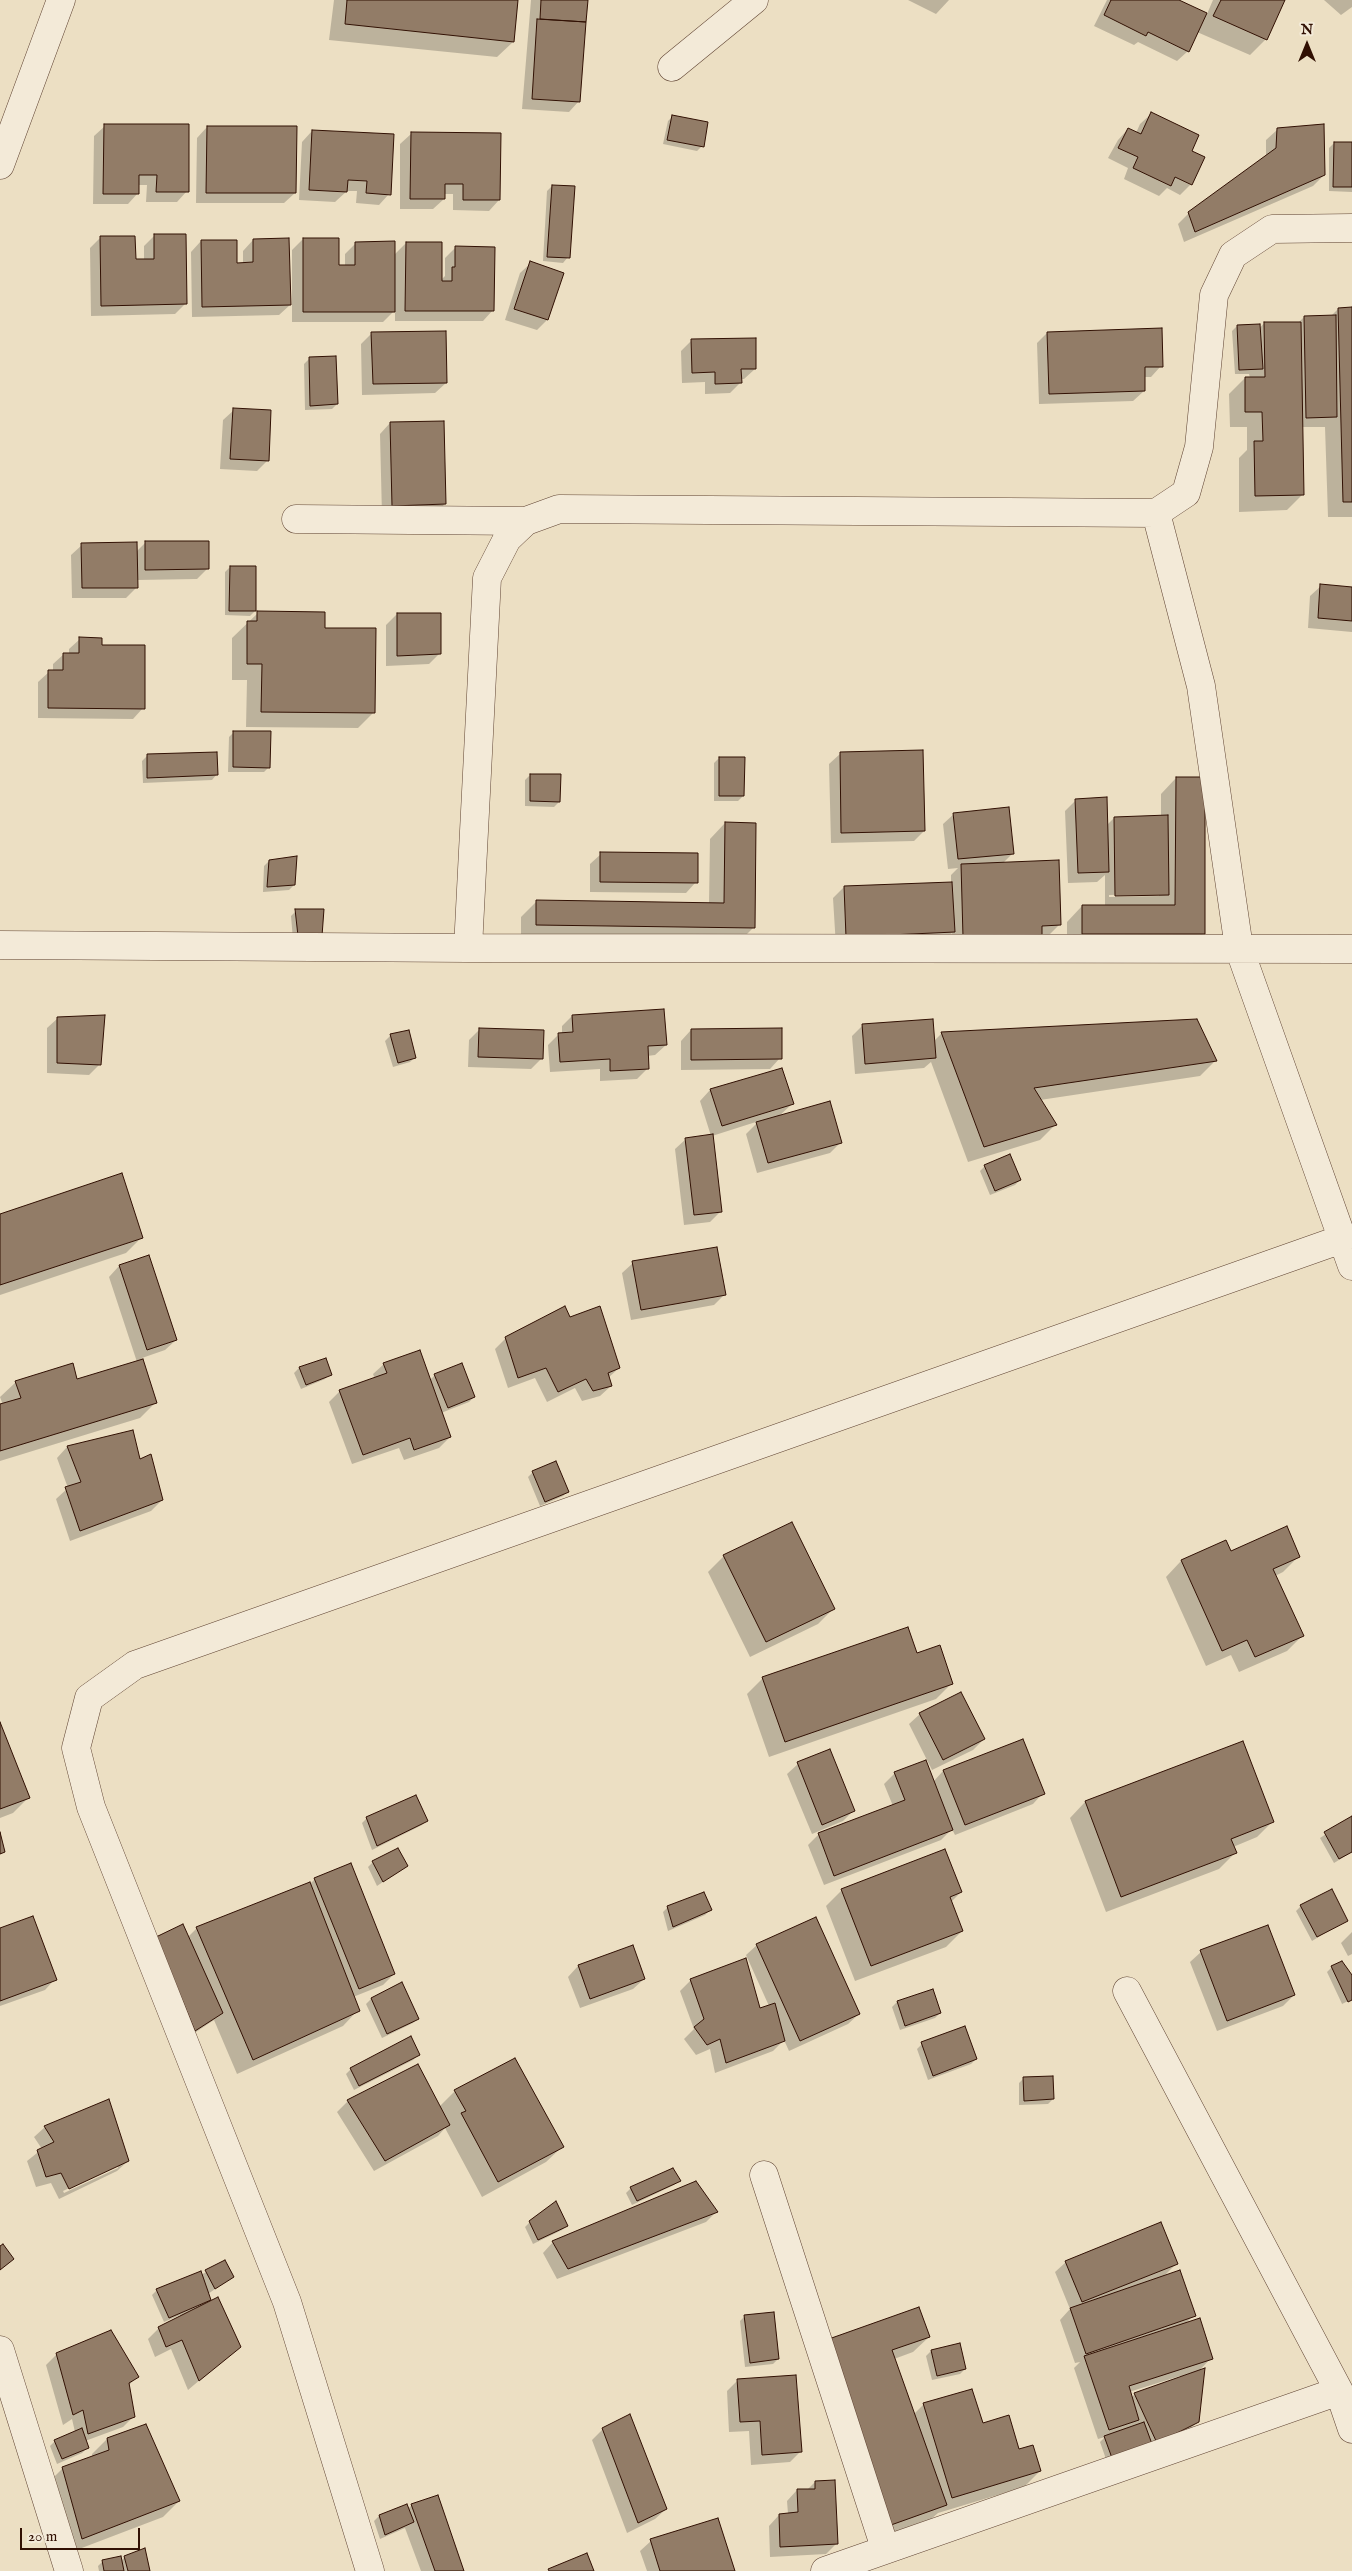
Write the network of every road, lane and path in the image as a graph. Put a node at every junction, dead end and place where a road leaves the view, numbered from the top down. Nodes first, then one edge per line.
1 (61, 0) edge
2 (754, 0) edge
3 (672, 67) dead end
4 (0, 165) edge
5 (1352, 228) edge
6 (1156, 513) junction
7 (296, 520) dead end
8 (526, 521) junction
9 (0, 945) edge
10 (468, 948) junction
11 (1239, 948) junction
12 (1352, 949) edge
13 (1342, 1239) junction
14 (1352, 1266) edge
15 (1127, 1991) dead end
16 (764, 2176) dead end
17 (0, 2350) edge
18 (1339, 2391) junction
19 (1352, 2429) edge
20 (886, 2548) junction
21 (69, 2571) edge
22 (370, 2571) edge
23 (825, 2571) edge

1 - 4 street
2 - 3 street
5 - 6 street
6 - 8 street
6 - 11 street
7 - 8 street
8 - 10 street
9 - 10 street
10 - 11 street
11 - 12 street
11 - 13 street
13 - 14 street
13 - 22 street
15 - 18 street
16 - 20 street
17 - 21 street
18 - 19 street
18 - 20 street
20 - 23 street

